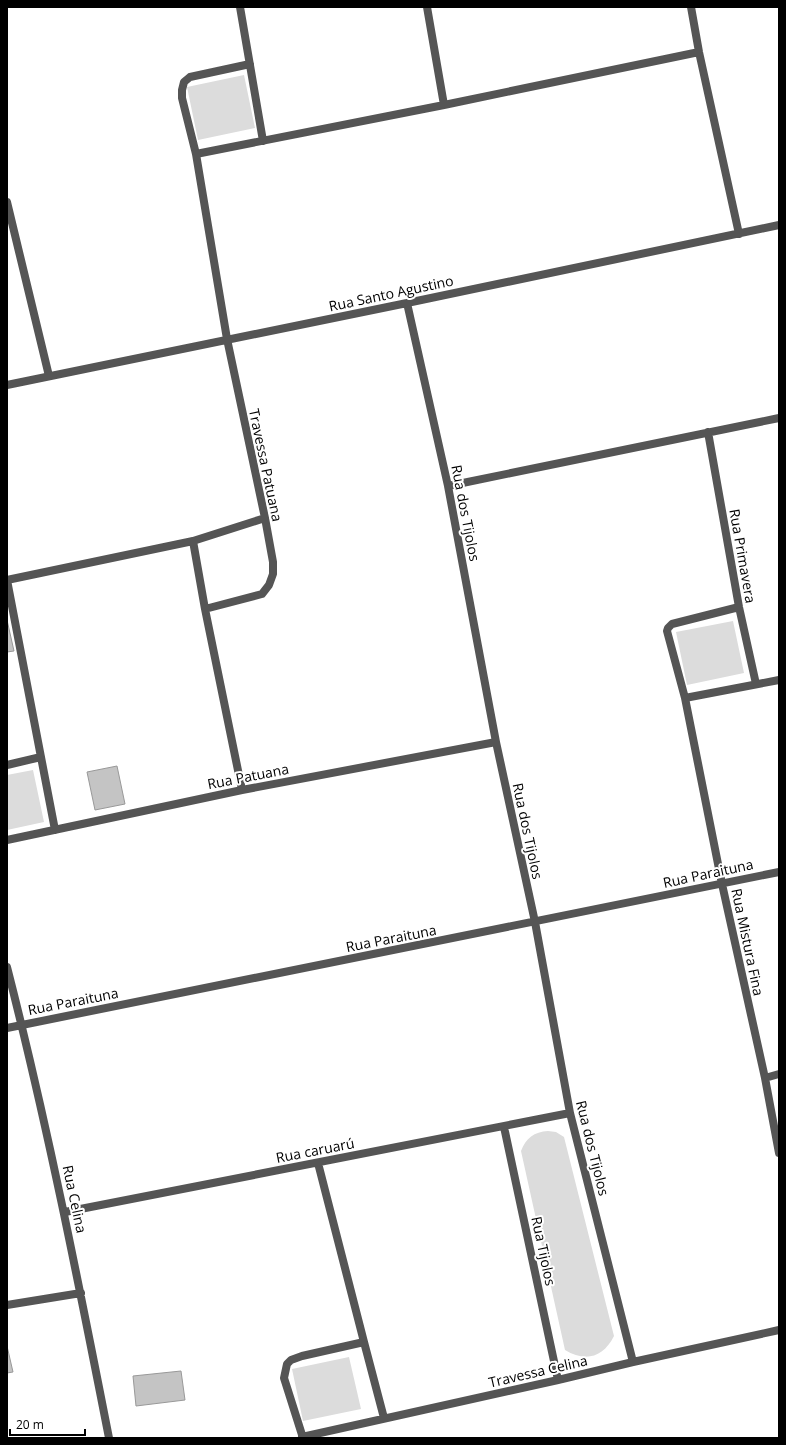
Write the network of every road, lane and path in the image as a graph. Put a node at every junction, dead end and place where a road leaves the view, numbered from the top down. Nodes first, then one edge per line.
1 (240, 7) edge
2 (426, 7) edge
3 (691, 7) edge
4 (699, 52) junction
5 (250, 64) junction
6 (444, 105) junction
7 (263, 141) junction
8 (196, 154) junction
9 (7, 202) edge
10 (779, 225) edge
11 (739, 234) junction
12 (407, 303) junction
13 (227, 339) junction
14 (49, 376) junction
15 (7, 385) edge
16 (779, 418) edge
17 (708, 432) junction
18 (448, 486) junction
19 (265, 518) junction
20 (193, 541) junction
21 (7, 580) edge
22 (739, 607) junction
23 (205, 609) junction
24 (779, 680) edge
25 (756, 684) junction
26 (685, 698) junction
27 (496, 742) junction
28 (41, 757) junction
29 (7, 765) edge
30 (242, 790) junction
31 (55, 830) junction
32 (7, 840) edge
33 (779, 872) edge
34 (722, 884) junction
35 (535, 922) junction
36 (7, 967) edge
37 (22, 1025) junction
38 (7, 1028) edge
39 (779, 1074) edge
40 (764, 1078) junction
41 (570, 1113) junction
42 (504, 1127) junction
43 (779, 1153) edge
44 (318, 1163) junction
45 (64, 1212) junction
46 (81, 1292) junction
47 (7, 1305) edge
48 (779, 1330) edge
49 (364, 1342) junction
50 (632, 1362) junction
51 (558, 1380) junction
52 (384, 1418) junction
53 (302, 1437) edge
54 (109, 1438) edge

1 - 5 street
2 - 6 street
3 - 4 street
4 - 6 street
4 - 11 street
5 - 7 street
5 - 8 street, Travessa Patuana
6 - 7 street
7 - 8 street
8 - 13 street, Travessa Patuana
9 - 14 street
10 - 11 street, Rua Santo Agustino
11 - 12 street, Rua Santo Agustino
12 - 13 street, Rua Santo Agustino
12 - 18 street, Rua dos Tijolos
13 - 14 street, Rua Santo Agustino
13 - 19 street, Travessa Patuana
14 - 15 street, Rua Santo Agustino
16 - 17 street
17 - 18 street
17 - 22 street, Rua Primavera
18 - 27 street, Rua dos Tijolos
19 - 20 street
19 - 23 street, Travessa Patuana
20 - 21 street
20 - 23 street
21 - 28 street
22 - 25 street, Rua Primavera
22 - 26 street, Rua Mistura Fina
23 - 30 street
24 - 25 street
25 - 26 street
26 - 34 street, Rua Mistura Fina
27 - 30 street, Rua Patuana
27 - 35 street, Rua dos Tijolos
28 - 29 street
28 - 31 street
30 - 31 street, Rua Patuana
31 - 32 street, Rua Patuana
33 - 34 street, Rua Paraituna
34 - 35 street, Rua Paraituna
34 - 40 street, Rua Mistura Fina
35 - 37 street, Rua Paraituna
35 - 41 street, Rua dos Tijolos
36 - 37 street, Rua Celina
37 - 38 street, Rua Paraituna
37 - 45 street, Rua Celina
39 - 40 street
40 - 43 street, Rua Mistura Fina
41 - 42 street, Rua caruarú
41 - 50 street, Rua dos Tijolos
42 - 44 street, Rua caruarú
42 - 51 street, Rua Tijolos
44 - 45 street, Rua caruarú
44 - 49 street
45 - 46 street, Rua Celina
46 - 47 street
46 - 54 street, Rua Celina
48 - 50 street, Travessa Celina
49 - 52 street
49 - 53 street
50 - 51 street, Travessa Celina
51 - 52 street, Travessa Celina
52 - 53 street, Travessa Celina

